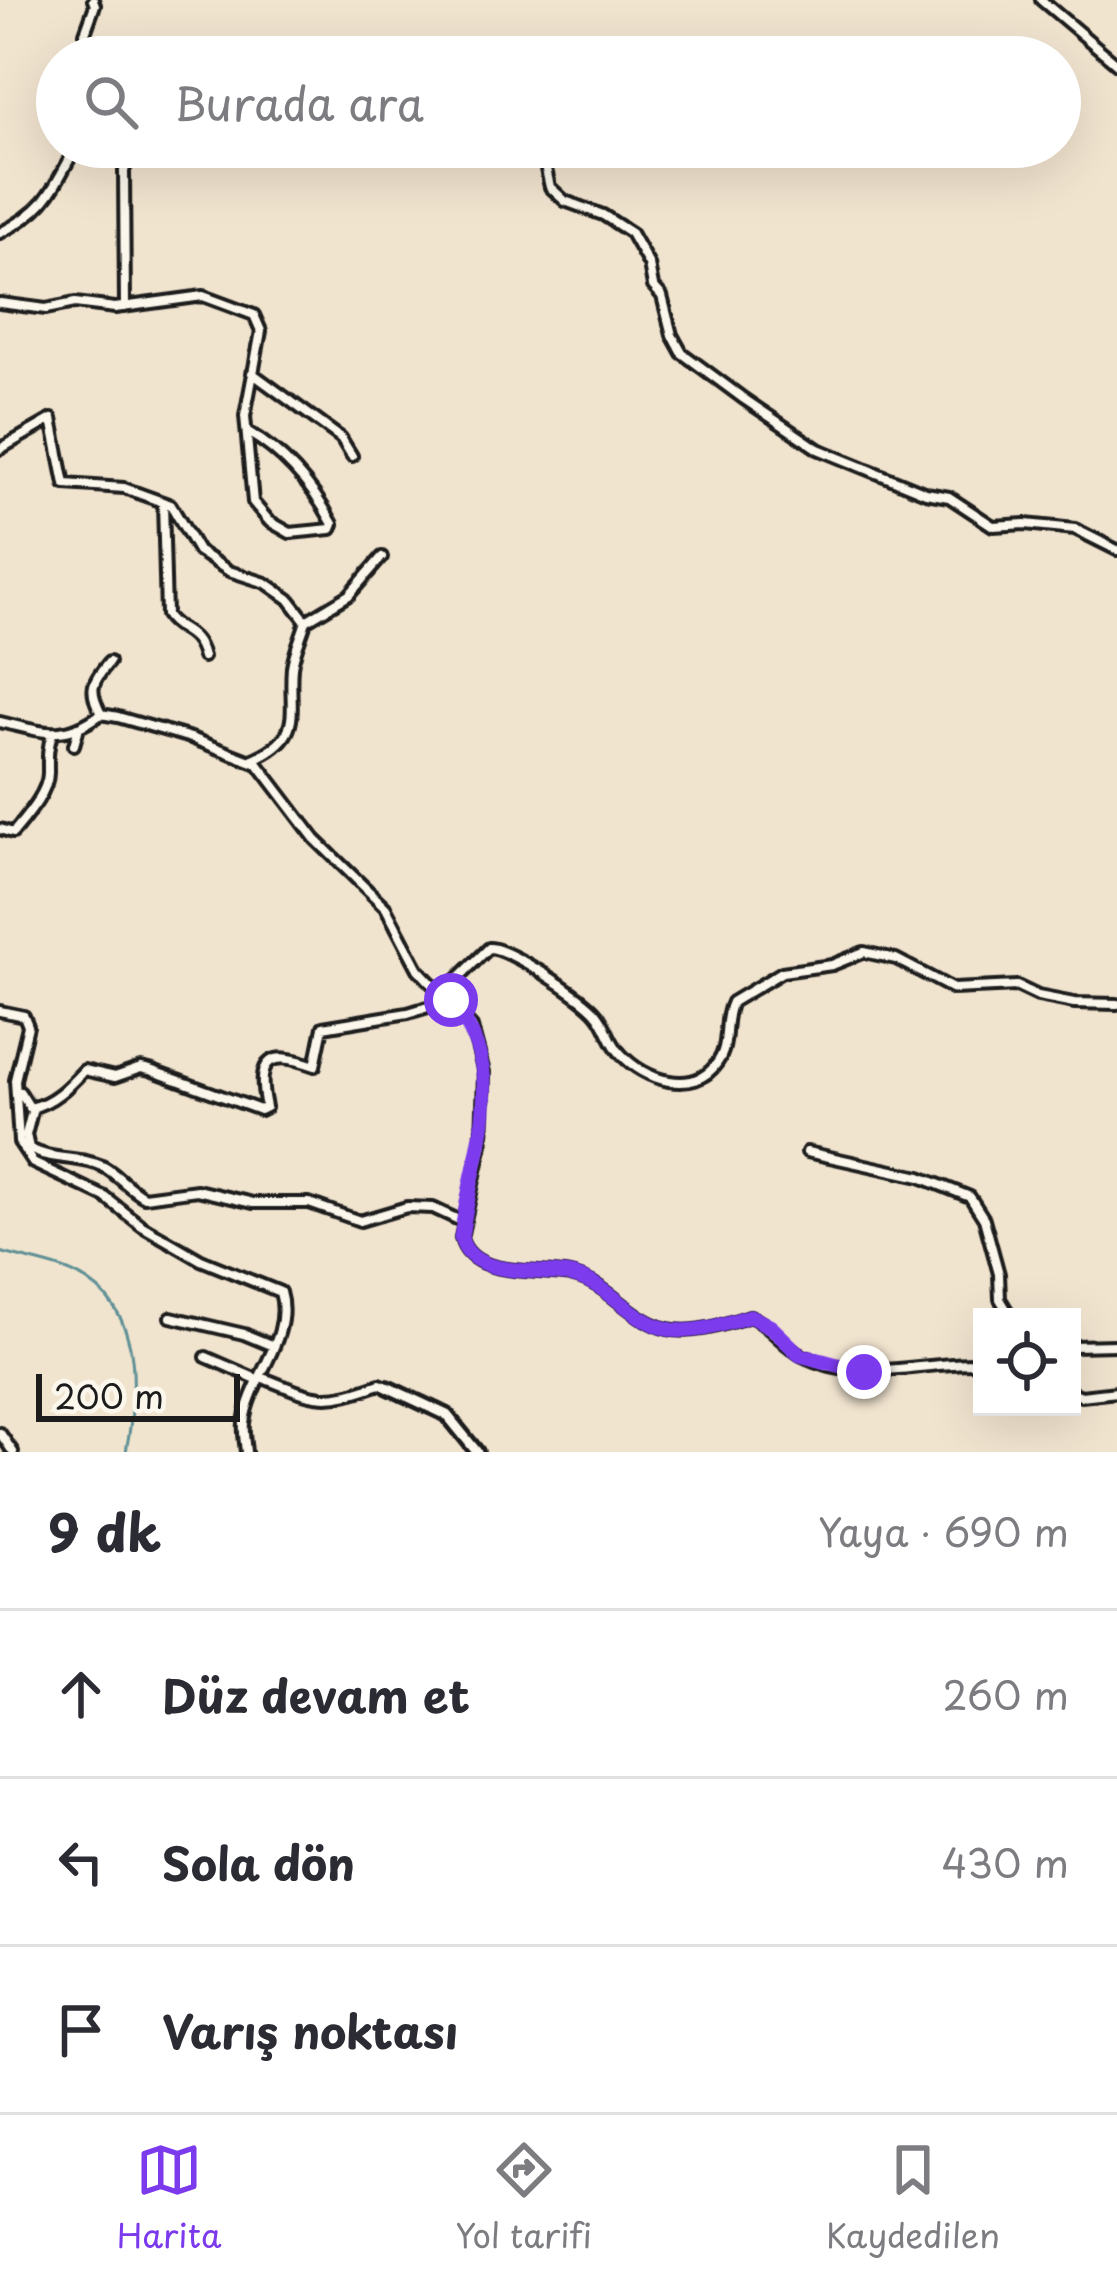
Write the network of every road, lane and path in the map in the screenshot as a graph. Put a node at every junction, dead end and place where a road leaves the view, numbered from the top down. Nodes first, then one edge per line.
1 (93, 0) edge
2 (1041, 0) edge
3 (85, 36) edge
4 (1117, 64) edge
5 (63, 168) edge
6 (125, 168) edge
7 (546, 168) edge
8 (0, 233) edge
9 (0, 303) edge
10 (125, 307) junction
11 (252, 373) junction
12 (248, 432) junction
13 (0, 449) edge
14 (352, 456) dead end
15 (164, 502) junction
16 (1117, 550) edge
17 (382, 557) dead end
18 (307, 621) junction
19 (203, 657) dead end
20 (109, 662) dead end
21 (100, 714) junction
22 (0, 722) edge
23 (78, 730) junction
24 (52, 734) junction
25 (74, 745) dead end
26 (250, 760) junction
27 (0, 829) edge
28 (447, 996) junction
29 (1117, 1004) edge
30 (0, 1011) edge
31 (16, 1087) junction
32 (33, 1108) junction
33 (807, 1152) dead end
34 (463, 1222) junction
35 (1006, 1308) edge
36 (171, 1317) dead end
37 (1117, 1341) edge
38 (274, 1346) junction
39 (1081, 1346) edge
40 (206, 1357) dead end
41 (973, 1364) edge
42 (260, 1378) junction
43 (387, 1387) joint
44 (1117, 1392) edge
45 (1081, 1396) edge
46 (0, 1433) edge
47 (14, 1452) edge
48 (246, 1452) edge
49 (477, 1452) edge

1 - 3 street
2 - 4 street
5 - 8 street
6 - 10 street
7 - 16 street
9 - 10 street
10 - 11 street
11 - 12 street
11 - 14 street
12 - 12 street
13 - 15 street
15 - 18 street
15 - 19 street
17 - 18 street
18 - 26 street
20 - 21 street
21 - 23 street
21 - 26 street
22 - 24 street
23 - 24 street
23 - 25 street
24 - 27 street
26 - 28 street
28 - 29 street
28 - 32 street
28 - 34 street
30 - 31 street
31 - 32 street
31 - 38 street
32 - 34 street
33 - 35 street
34 - 41 street
36 - 38 street
37 - 39 street
38 - 42 street
40 - 42 street
42 - 43 street
42 - 48 street
43 - 49 street
44 - 45 street
46 - 47 street

